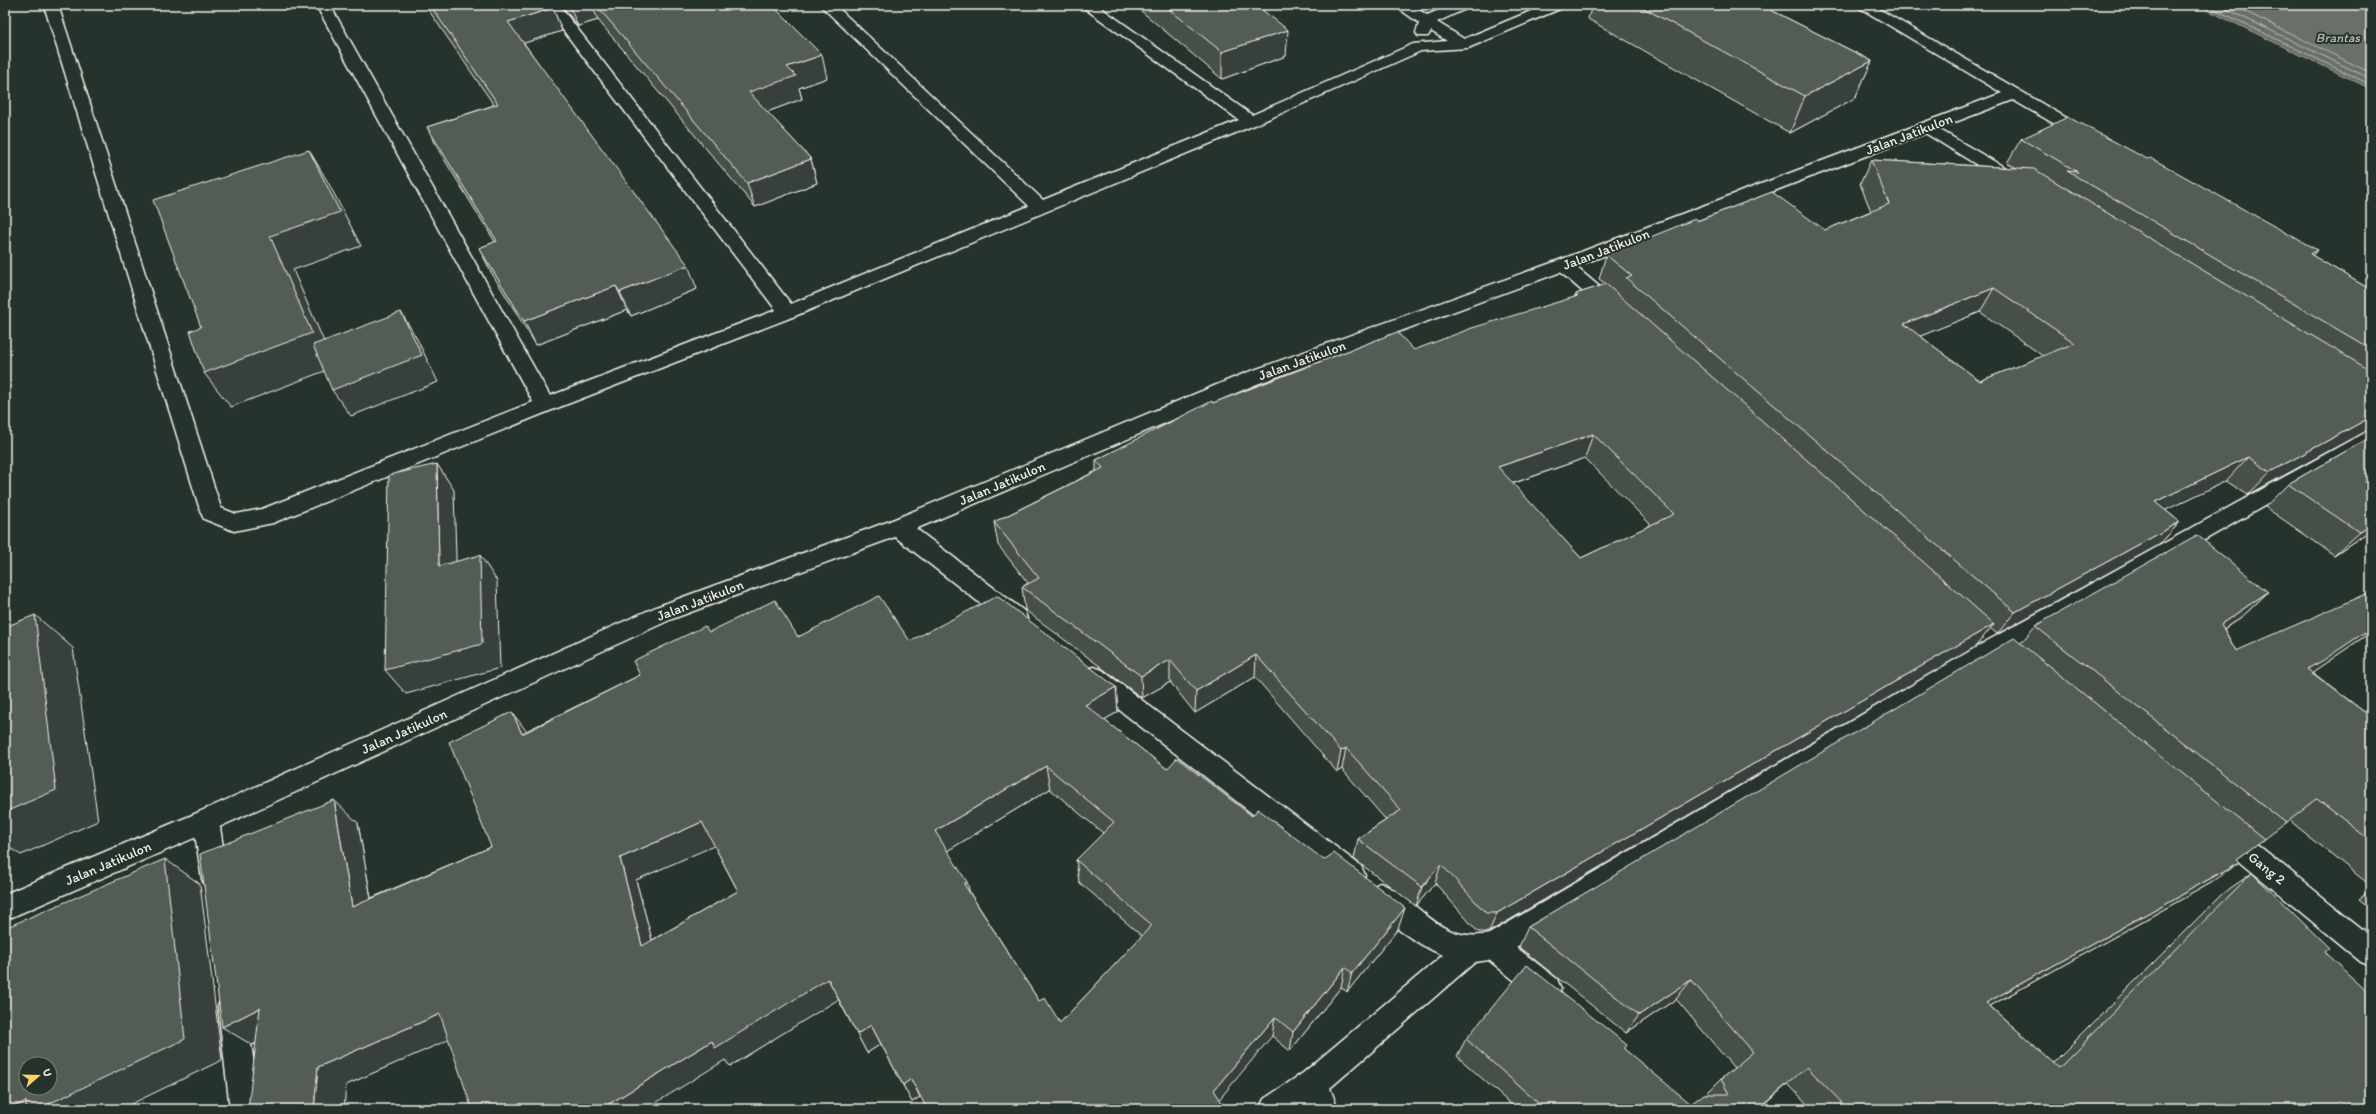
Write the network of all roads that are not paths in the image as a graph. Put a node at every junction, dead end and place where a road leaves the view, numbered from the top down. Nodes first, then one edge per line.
1 (51, 5) edge
2 (323, 5) edge
3 (551, 5) edge
4 (827, 5) edge
5 (1087, 5) edge
6 (1400, 5) edge
7 (1463, 5) edge
8 (1557, 5) edge
9 (1862, 5) edge
10 (1427, 22) junction
11 (1463, 45) junction
12 (1418, 47) junction
13 (2014, 94) junction
14 (1251, 121) junction
15 (1928, 128) junction
16 (2096, 141) edge
17 (2031, 190) edge
18 (1041, 208) junction
19 (1563, 265) junction
20 (788, 312) junction
21 (1627, 321) edge
22 (545, 405) junction
23 (2371, 436) edge
24 (898, 527) junction
25 (1977, 632) edge
26 (1037, 634) edge
27 (1995, 648) junction
28 (1075, 663) edge
29 (2014, 663) edge
30 (2205, 818) edge
31 (206, 821) junction
32 (218, 904) edge
33 (5, 907) edge
34 (1481, 948) junction
35 (2371, 953) edge
36 (228, 982) edge
37 (1567, 1005) edge
38 (1318, 1096) edge
39 (245, 1109) edge
40 (1274, 1109) edge

1 - 22 street
2 - 22 street
3 - 20 street
4 - 18 street
5 - 14 street
6 - 10 street
7 - 10 street
8 - 11 street
9 - 13 street
10 - 11 street
10 - 12 street
11 - 12 street
12 - 14 street
13 - 15 street, Jalan Jatikulon
13 - 16 street
14 - 18 street
15 - 17 street
15 - 19 street, Jalan Jatikulon
18 - 20 street
19 - 21 street
19 - 24 street, Jalan Jatikulon
20 - 22 street
23 - 27 street
24 - 26 street
24 - 31 street, Jalan Jatikulon
25 - 27 street
27 - 29 street
27 - 34 street
28 - 34 street
30 - 35 street, Gang 2
31 - 32 street
31 - 33 street, Jalan Jatikulon
34 - 37 street
34 - 38 street
36 - 39 street
38 - 40 street

